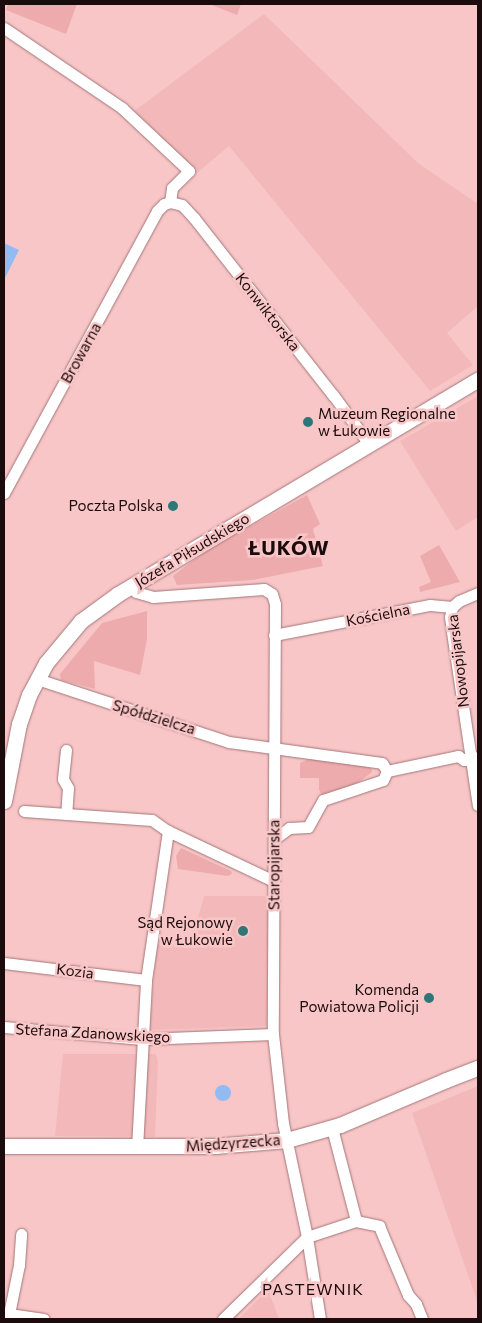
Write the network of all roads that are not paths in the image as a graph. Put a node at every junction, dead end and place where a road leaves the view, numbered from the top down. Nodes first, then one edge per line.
1 (4, 28) edge
2 (170, 202) junction
3 (478, 379) edge
4 (369, 444) junction
5 (4, 494) edge
6 (132, 586) junction
7 (478, 593) edge
8 (452, 606) junction
9 (274, 635) junction
10 (37, 679) junction
11 (474, 746) edge
12 (273, 747) junction
13 (66, 750) dead end
14 (458, 756) junction
15 (475, 758) edge
16 (387, 771) junction
17 (4, 801) edge
18 (478, 805) edge
19 (24, 811) dead end
20 (66, 814) junction
21 (168, 831) junction
22 (274, 839) junction
23 (274, 881) junction
24 (4, 962) edge
25 (146, 980) junction
26 (4, 1027) edge
27 (273, 1034) junction
28 (142, 1039) junction
29 (478, 1068) edge
30 (332, 1128) junction
31 (286, 1140) junction
32 (4, 1146) edge
33 (137, 1148) junction
34 (356, 1221) junction
35 (21, 1234) dead end
36 (307, 1236) junction
37 (8, 1317) edge
38 (44, 1319) edge
39 (223, 1319) edge
40 (320, 1319) edge
41 (422, 1319) edge

1 - 2 street
2 - 4 street, Konwiktorska
2 - 5 street, Browarna
3 - 4 main road, Józefa Piłsudskiego
4 - 6 main road, Józefa Piłsudskiego
6 - 9 street, Staropijarska
6 - 10 main road, Józefa Piłsudskiego
7 - 8 street, Kościelna
8 - 9 street, Kościelna
8 - 11 street, Nowopijarska
9 - 12 street, Staropijarska
10 - 12 street, Spółdzielcza
10 - 17 main road, Józefa Piłsudskiego
11 - 14 street
11 - 15 street, Nowopijarska
12 - 16 street, Spółdzielcza
12 - 22 street, Staropijarska
13 - 20 street
14 - 15 street
14 - 16 street
15 - 18 street, Nowopijarska
16 - 22 street
19 - 20 street
20 - 21 street
21 - 23 street
21 - 25 street
22 - 23 street, Staropijarska
23 - 27 street, Staropijarska
24 - 25 street, Kozia
25 - 28 street
26 - 28 street, Stefana Zdanowskiego
27 - 28 street, Stefana Zdanowskiego
27 - 31 street, Staropijarska
28 - 33 street
29 - 30 main road, Międzyrzecka
30 - 31 main road, Międzyrzecka
30 - 34 street
31 - 33 main road, Międzyrzecka
31 - 36 street
32 - 33 main road, Międzyrzecka
34 - 36 street
34 - 41 street
35 - 37 street
36 - 39 street
36 - 40 street
37 - 38 street

